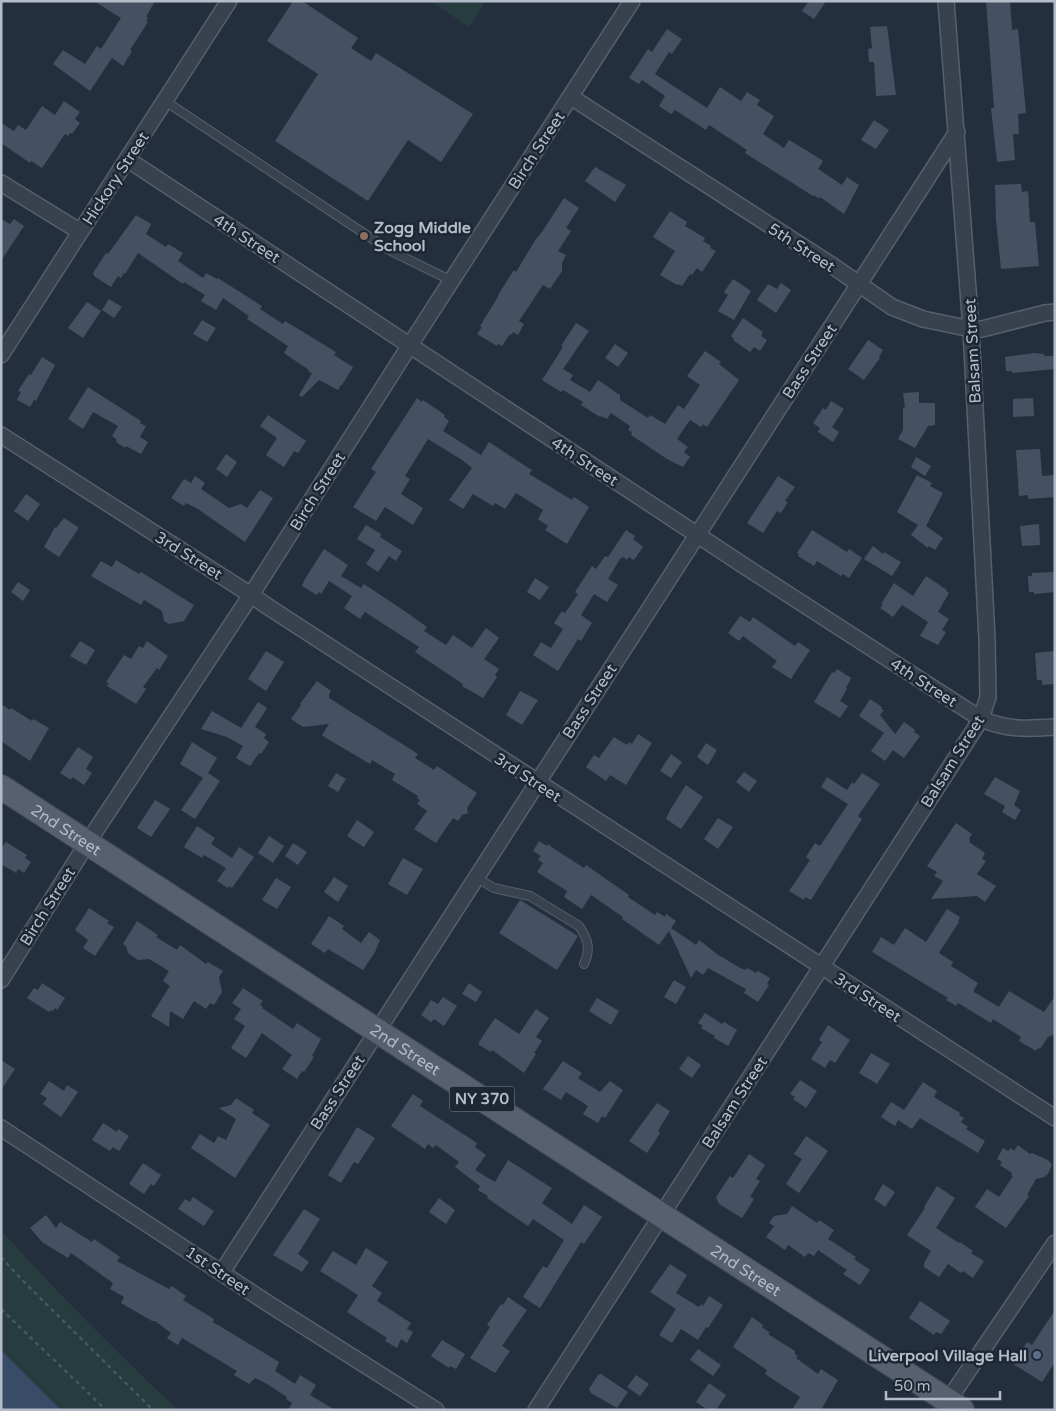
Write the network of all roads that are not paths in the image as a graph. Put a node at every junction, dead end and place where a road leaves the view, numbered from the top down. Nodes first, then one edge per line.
1 (229, 1) edge
2 (632, 1) edge
3 (946, 1) edge
4 (571, 96) junction
5 (164, 101) junction
6 (957, 132) junction
7 (127, 159) junction
8 (1, 183) edge
9 (79, 231) junction
10 (452, 281) junction
11 (858, 285) junction
12 (1055, 312) edge
13 (971, 329) junction
14 (410, 345) junction
15 (1, 355) edge
16 (1, 435) edge
17 (696, 534) junction
18 (252, 595) junction
19 (981, 719) junction
20 (1055, 727) edge
21 (536, 783) junction
22 (1, 787) edge
23 (88, 842) junction
24 (475, 877) junction
25 (584, 964) dead end
26 (821, 966) junction
27 (1, 980) edge
28 (376, 1030) junction
29 (1055, 1118) edge
30 (1, 1128) edge
31 (662, 1215) junction
32 (1055, 1243) edge
33 (222, 1272) junction
34 (951, 1407) edge
35 (436, 1410) edge
36 (536, 1410) edge

1 - 5 street, Hickory Street
2 - 4 street, Birch Street
3 - 6 street, Balsam Street
4 - 10 street, Birch Street
4 - 11 street, 5th Street
5 - 7 street, Hickory Street
5 - 10 lane
6 - 11 street, Bass Street
6 - 13 street, Balsam Street
7 - 9 street, Hickory Street
7 - 14 street, 4th Street
8 - 9 street
9 - 15 street, Hickory Street
10 - 14 street, Birch Street
11 - 13 street, 5th Street
11 - 17 street, Bass Street
12 - 13 street, 5th Street
13 - 19 street, Balsam Street
14 - 17 street, 4th Street
14 - 18 street, Birch Street
16 - 18 street, 3rd Street
17 - 19 street, 4th Street
17 - 21 street, Bass Street
18 - 21 street, 3rd Street
18 - 23 street, Birch Street
19 - 20 street, 4th Street
19 - 26 street, Balsam Street
21 - 24 street, Bass Street
21 - 26 street, 3rd Street
22 - 23 main road, 2nd Street / NY 370
23 - 27 street, Birch Street
23 - 28 main road, 2nd Street / NY 370
24 - 25 lane
24 - 28 street, Bass Street
26 - 29 street, 3rd Street
26 - 31 street, Balsam Street
28 - 31 main road, 2nd Street / NY 370
28 - 33 street, Bass Street
30 - 33 street, 1st Street
31 - 34 main road, 2nd Street / NY 370
31 - 36 street, Balsam Street
32 - 34 street
33 - 35 street, 1st Street

